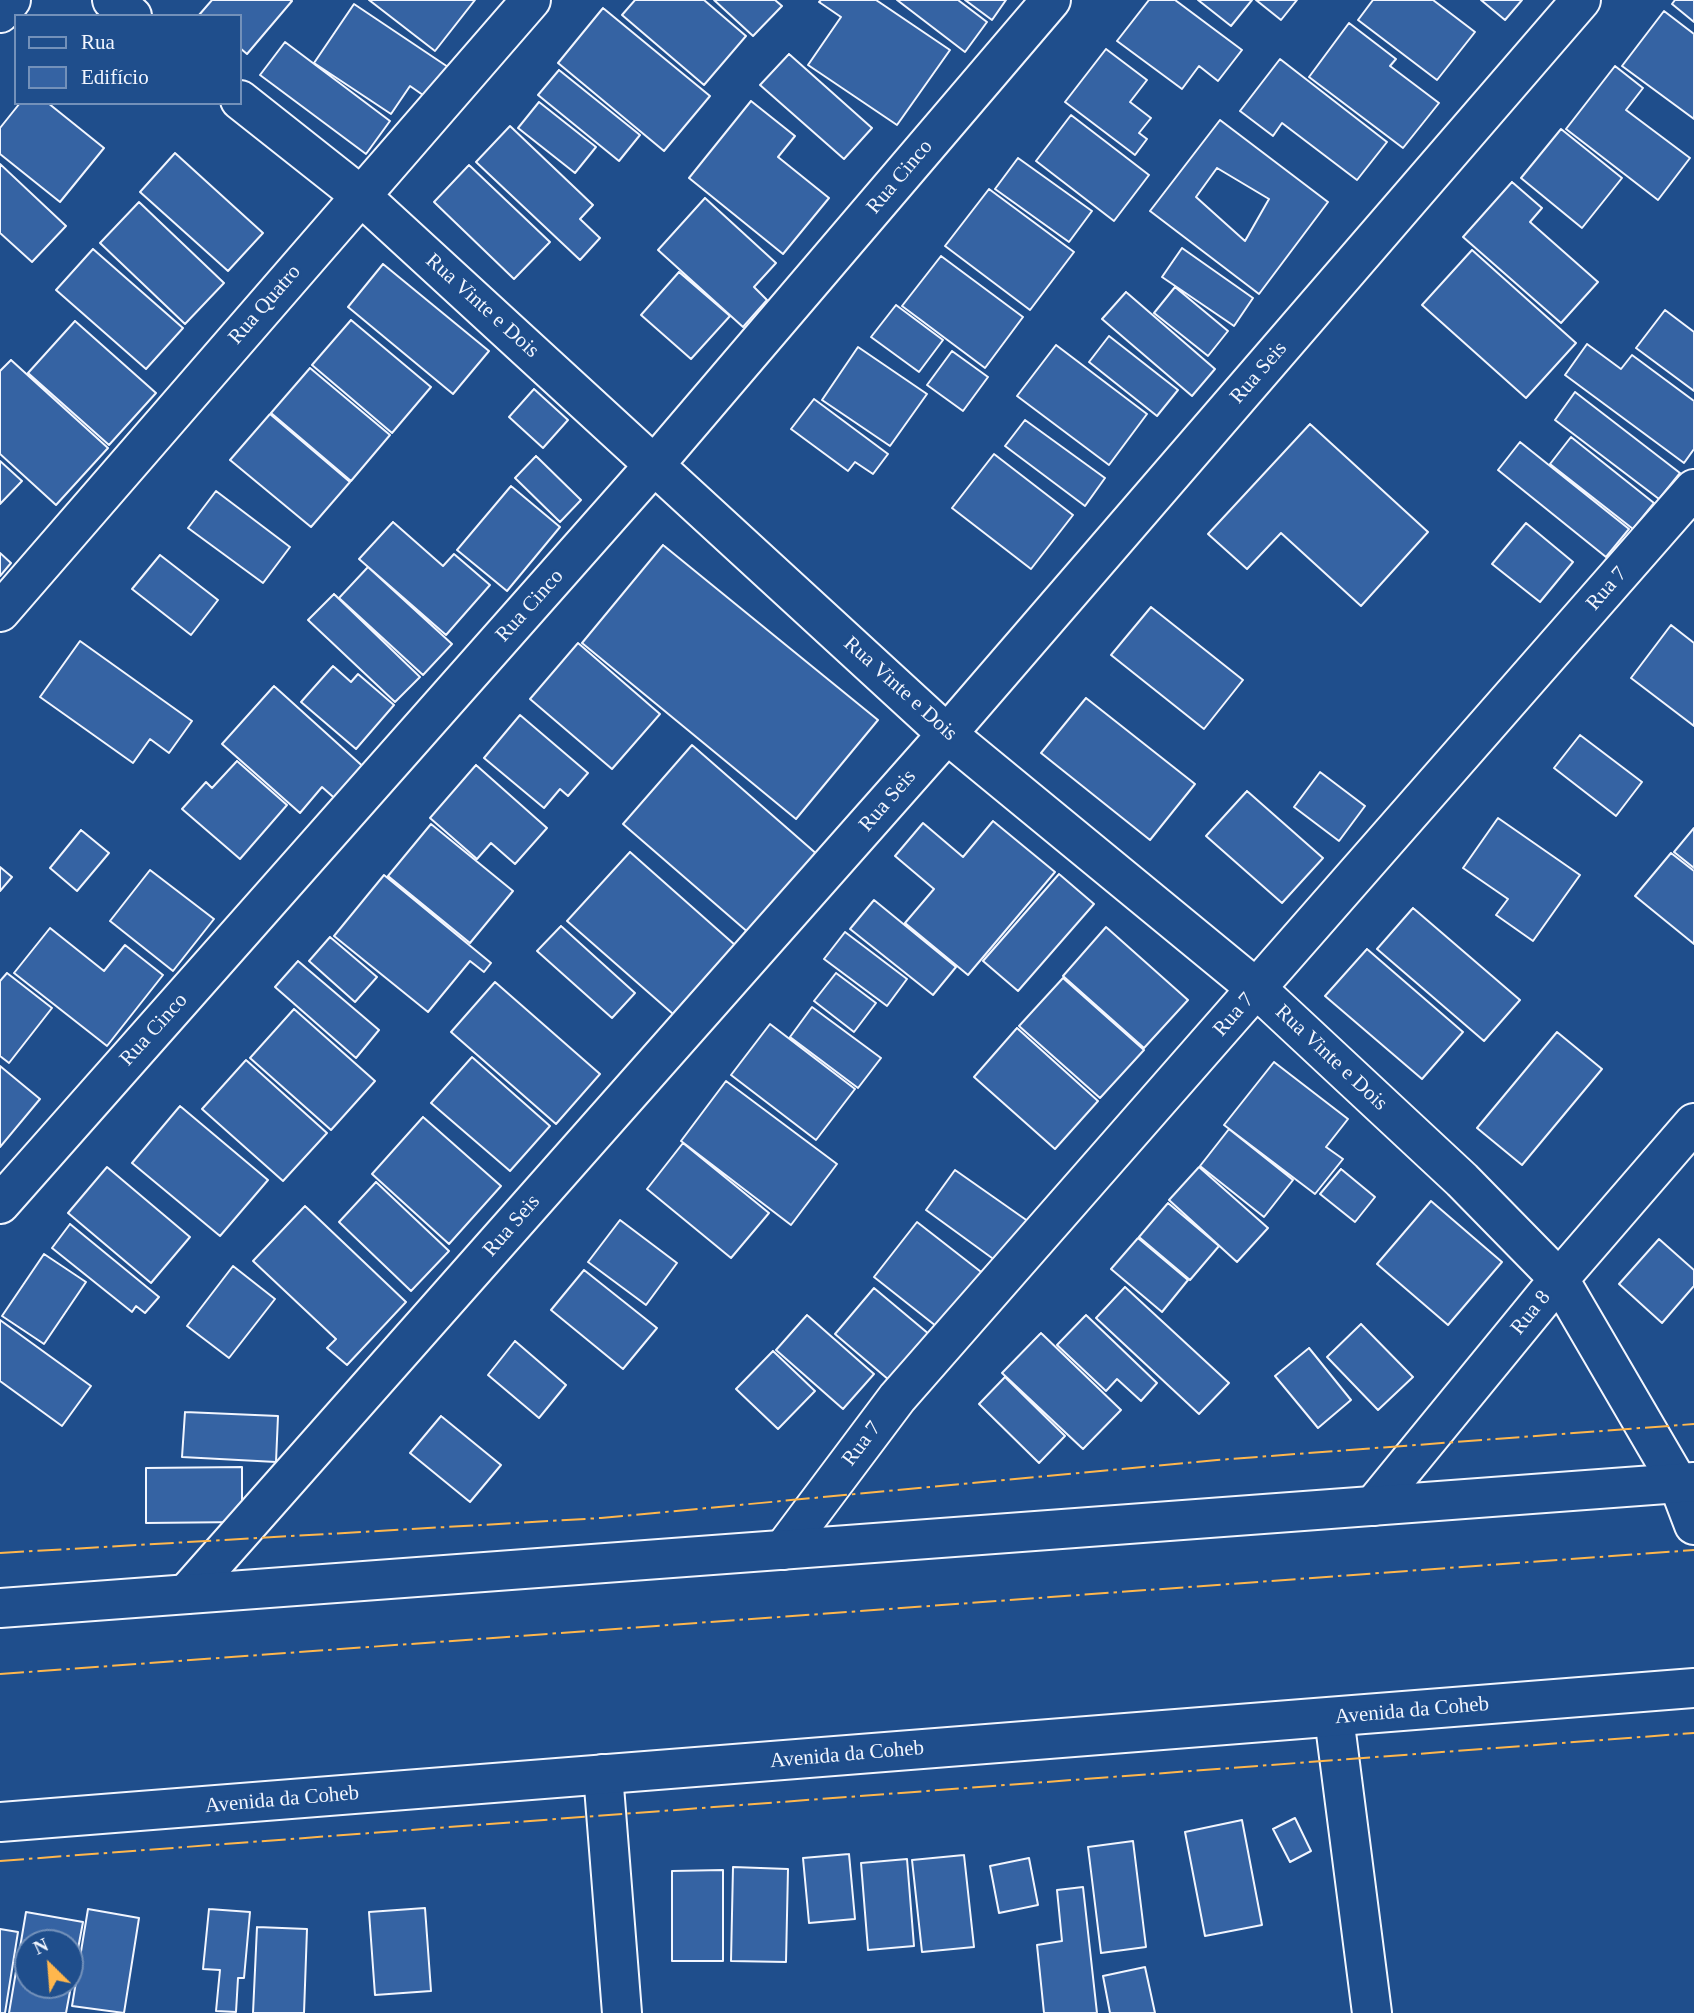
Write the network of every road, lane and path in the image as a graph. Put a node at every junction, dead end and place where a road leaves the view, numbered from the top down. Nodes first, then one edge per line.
1 (11, 0) edge
2 (113, 0) edge
3 (531, 0) edge
4 (1051, 0) edge
5 (1581, 0) edge
6 (0, 13) edge
7 (130, 14) edge
8 (242, 102) edge
9 (360, 195) junction
10 (655, 464) junction
11 (1694, 489) edge
12 (0, 612) edge
13 (947, 734) junction
14 (1257, 989) junction
15 (1694, 1123) edge
16 (0, 1204) edge
17 (1559, 1279) junction
18 (1686, 1482) edge
19 (1373, 1506) junction
20 (1694, 1525) edge
21 (783, 1550) junction
22 (186, 1594) junction
23 (0, 1608) edge
24 (1694, 1688) edge
25 (1334, 1717) junction
26 (603, 1774) junction
27 (0, 1822) edge
28 (622, 2013) edge
29 (1371, 2013) edge

1 - 6 street
2 - 7 street
3 - 9 street, Rua Quatro
4 - 10 street, Rua Cinco
5 - 13 street, Rua Seis
8 - 9 street, Rua Vinte e Dois
9 - 10 street, Rua Vinte e Dois
9 - 12 street, Rua Quatro
10 - 13 street, Rua Vinte e Dois
10 - 16 street, Rua Cinco
11 - 14 street, Rua 7
13 - 14 street, Rua Vinte e Dois
13 - 22 street, Rua Seis
14 - 17 street, Rua Vinte e Dois
14 - 21 street, Rua 7
15 - 17 street, Rua 8
17 - 18 street, Rua Vinte e Dois
17 - 19 street, Rua 8
18 - 19 street
18 - 20 street, Rua Vinte e Dois
19 - 21 street
21 - 22 street
22 - 23 street
24 - 25 street, Avenida da Coheb
25 - 26 street, Avenida da Coheb
25 - 29 street
26 - 27 street, Avenida da Coheb
26 - 28 street

